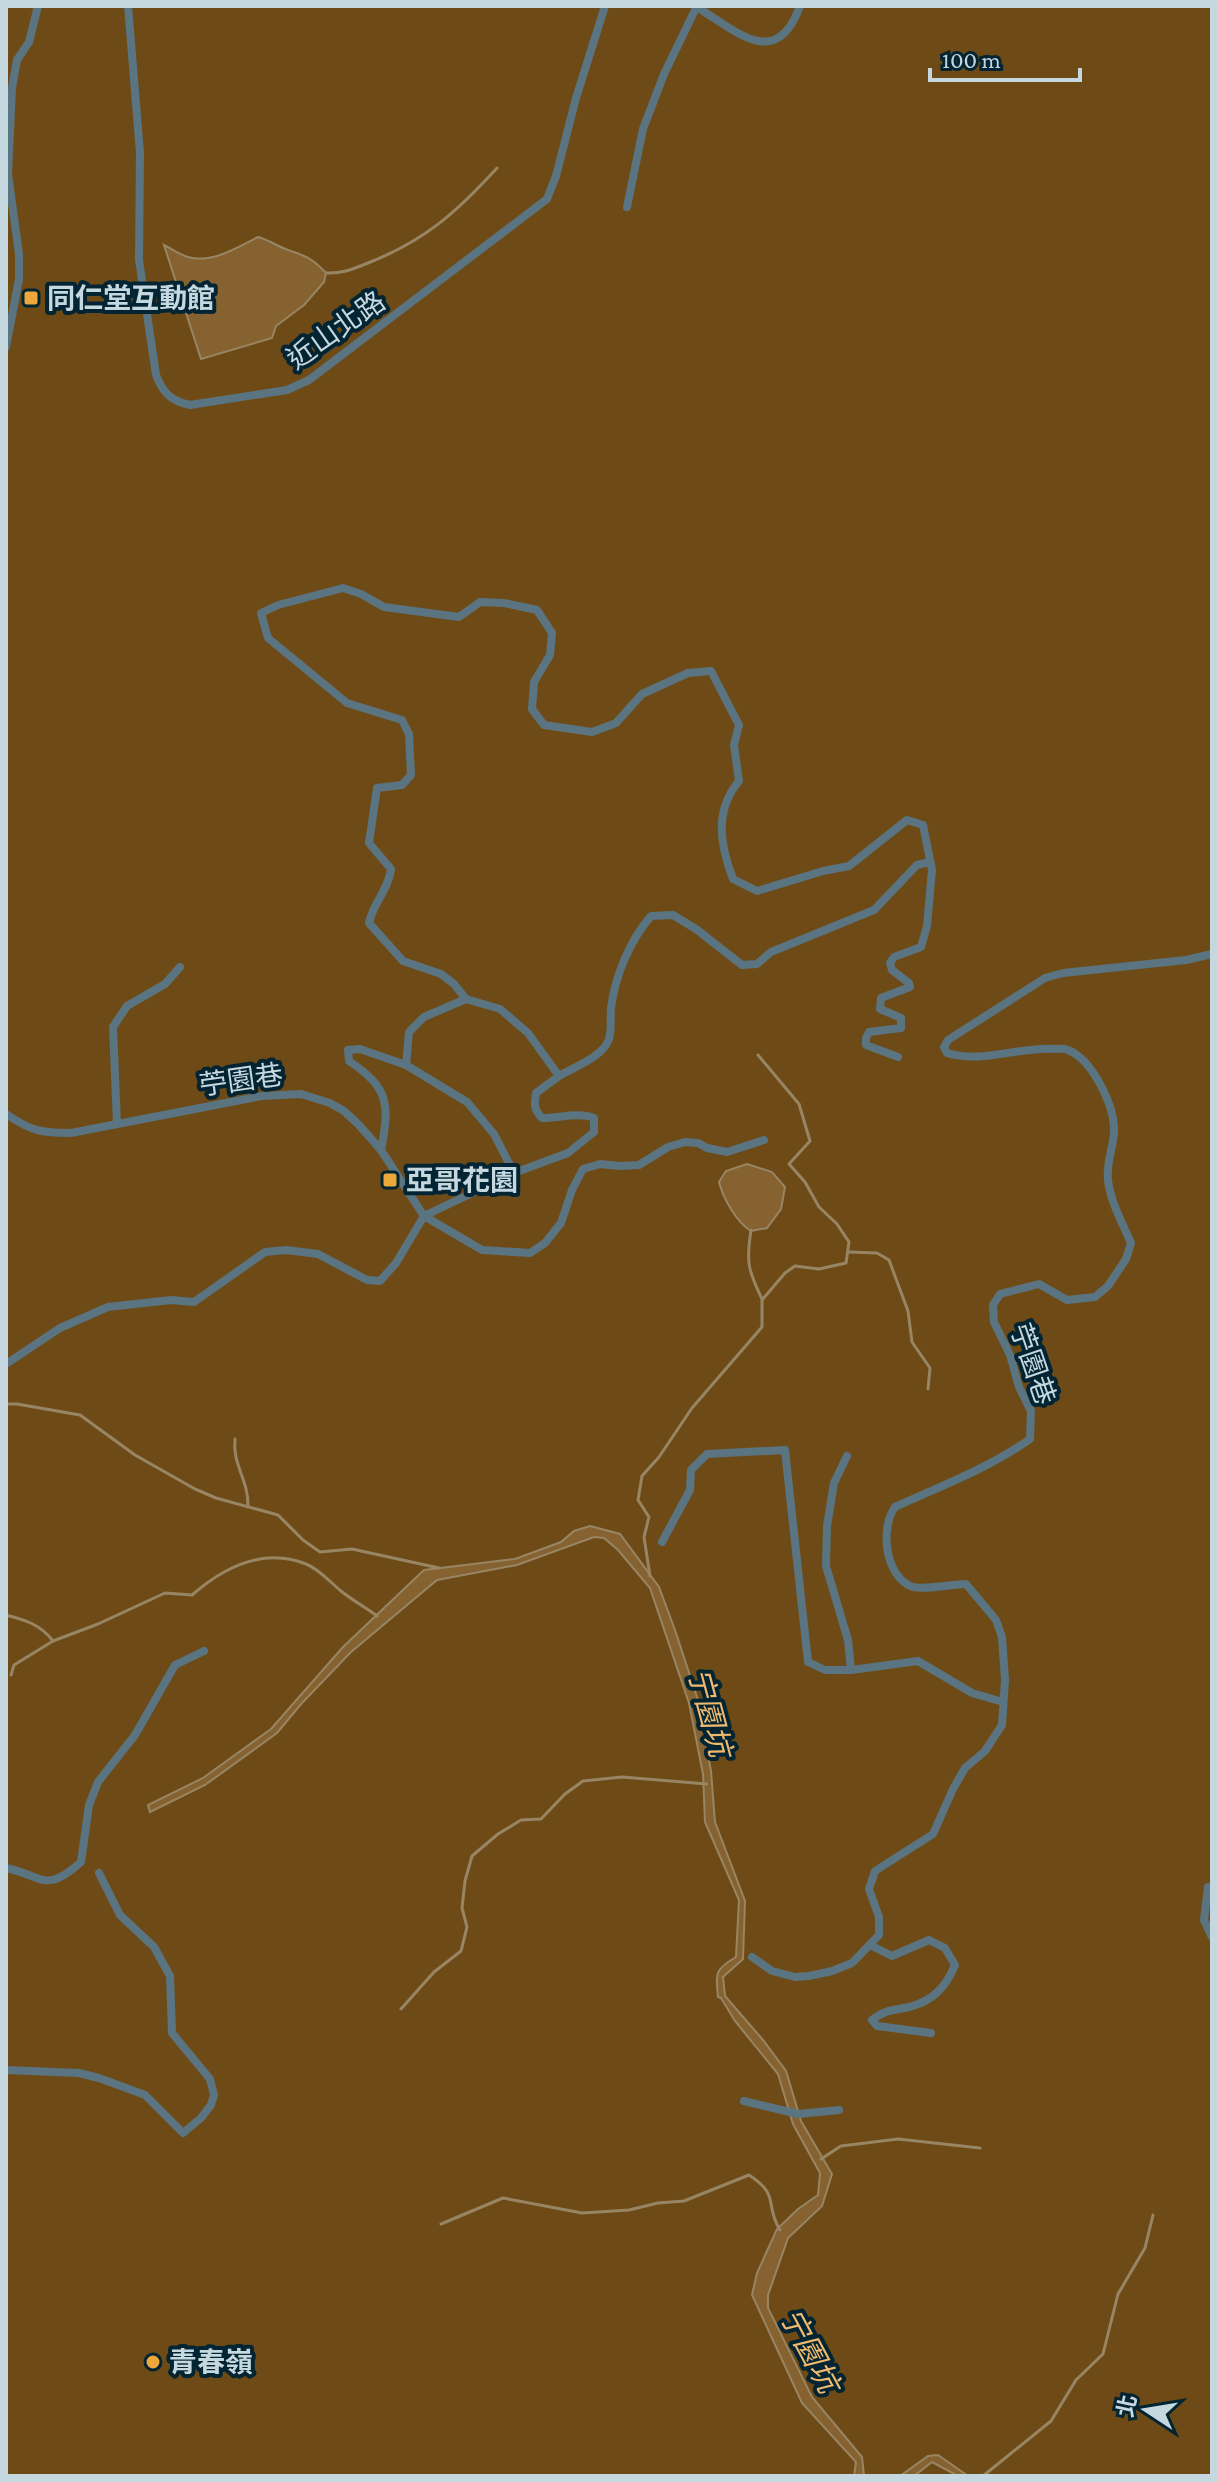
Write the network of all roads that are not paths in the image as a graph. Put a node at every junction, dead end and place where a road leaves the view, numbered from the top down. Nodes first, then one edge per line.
1 (38, 6) edge
2 (128, 6) edge
3 (605, 6) edge
4 (696, 6) edge
5 (800, 6) edge
6 (627, 207) dead end
7 (6, 347) edge
8 (929, 862) junction
9 (1212, 954) edge
10 (180, 967) dead end
11 (466, 999) junction
12 (898, 1057) dead end
13 (406, 1065) junction
14 (559, 1076) junction
15 (6, 1114) edge
16 (117, 1124) junction
17 (764, 1140) dead end
18 (381, 1150) junction
19 (514, 1173) junction
20 (424, 1216) junction
21 (6, 1364) edge
22 (847, 1456) dead end
23 (662, 1542) dead end
24 (204, 1651) dead end
25 (851, 1670) junction
26 (1003, 1702) junction
27 (6, 1868) edge
28 (99, 1873) dead end
29 (1208, 1887) dead end
30 (1212, 1937) edge
31 (870, 1945) junction
32 (752, 1957) dead end
33 (931, 2033) dead end
34 (6, 2070) edge
35 (744, 2101) dead end
36 (839, 2110) dead end

1 - 7 street
2 - 3 street, 近山北路
4 - 5 street
4 - 6 street
8 - 11 street
8 - 12 street
8 - 14 street
9 - 26 street, 苧園巷
10 - 16 street
11 - 13 street
11 - 14 street
13 - 18 street
13 - 19 street
14 - 19 street
15 - 16 street, 苧園巷
16 - 18 street, 苧園巷
17 - 20 street
18 - 20 street, 苧園巷
19 - 20 street
20 - 21 street
22 - 25 street
23 - 25 street
24 - 27 street
25 - 26 street
26 - 31 street, 苧園巷
28 - 34 street
29 - 30 street
31 - 32 street
31 - 33 street
35 - 36 street

